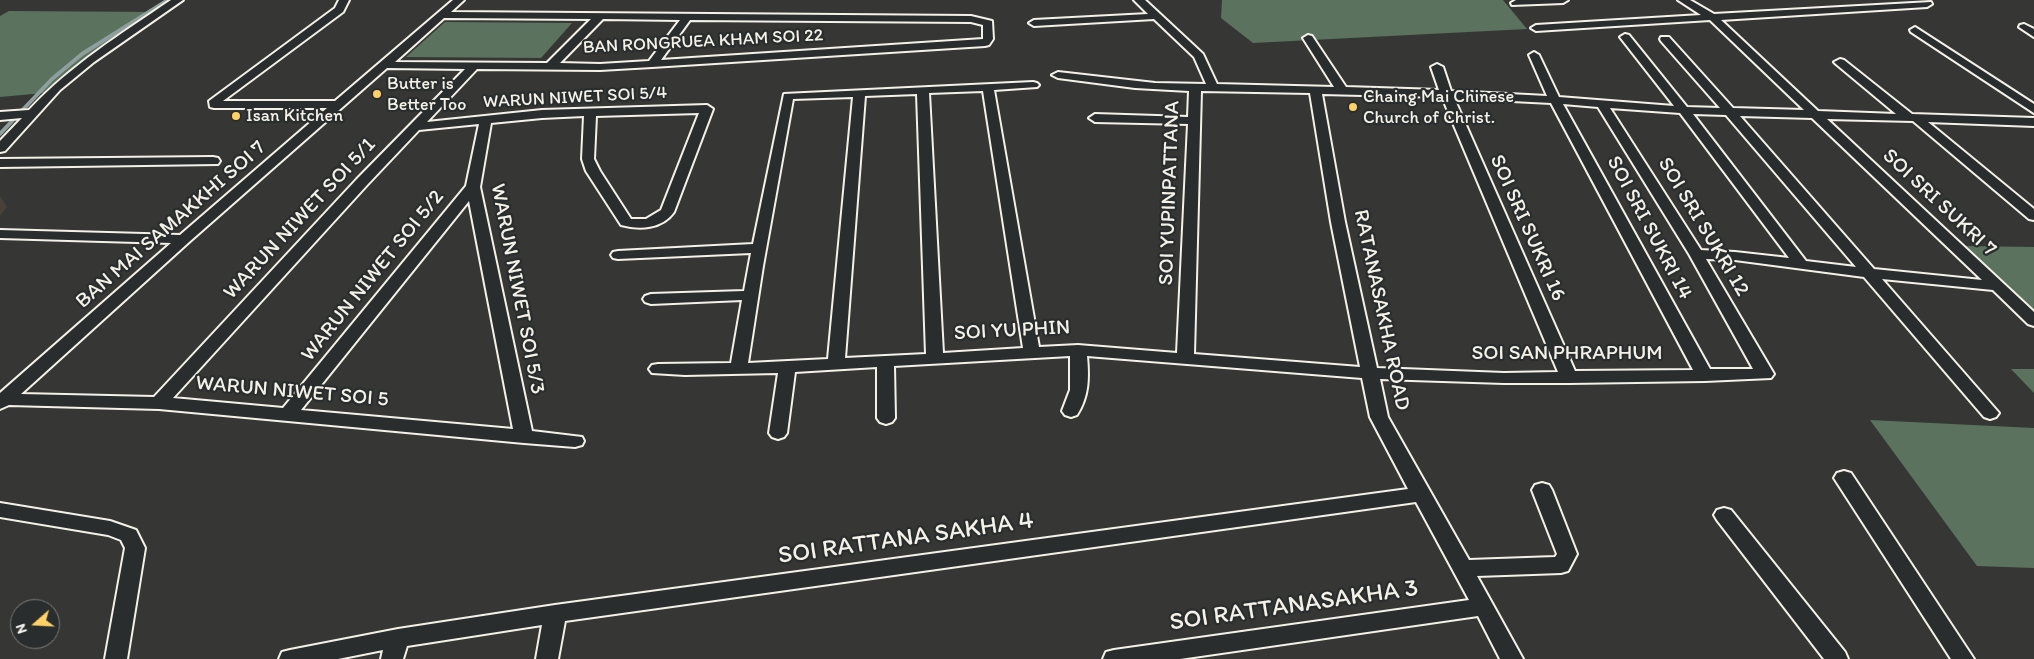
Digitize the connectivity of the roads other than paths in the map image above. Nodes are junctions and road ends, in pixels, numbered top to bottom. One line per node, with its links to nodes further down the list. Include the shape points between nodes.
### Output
1 (178, 0): 47 (street, via 90,60)
2 (344, 0): 42 (street, via 339,10 214,104)
3 (459, 0): 9 (street, BAN MAI SAMAKKHI SOI 7)
4 (1139, 0): 11 (street)
5 (1563, 0): 7 (street)
6 (1683, 0): 13 (street, SOI SRI SUKRI 7)
7 (1516, 2)
8 (1928, 4): 13 (street)
9 (442, 15): 10 (street); 26 (street, BAN MAI SAMAKKHI SOI 7)
10 (600, 16): 12 (street); 28 (street)
11 (1158, 16): 15 (street); 33 (street, via 1199,56)
12 (687, 17): 14 (street); 25 (street)
13 (1713, 18): 17 (street); 48 (street, SOI SRI SUKRI 7)
14 (971, 19): 25 (street, BAN RONGRUEA KHAM SOI 22, via 988,23 988,41)
15 (1034, 24)
16 (2034, 26): 19 (street, via 2024,28)
17 (1536, 28)
18 (1915, 30): 44 (street)
19 (2034, 34)
20 (1308, 38): 37 (street)
21 (1625, 38): 43 (street)
22 (1666, 39): 46 (street)
23 (1534, 55): 40 (street, SOI SRI SUKRI 14)
24 (1840, 62): 51 (street)
25 (652, 64): 28 (street, BAN RONGRUEA KHAM SOI 22)
26 (385, 65): 27 (street, BAN RONGRUEA KHAM SOI 22); 42 (street, BAN MAI SAMAKKHI SOI 7)
27 (474, 66): 28 (street, BAN RONGRUEA KHAM SOI 22); 55 (street, WARUN NIWET SOI 5/1)
28 (550, 67)
29 (1438, 67): 39 (street, SOI SRI SUKRI 16)
30 (1058, 75): 34 (street, via 1105,82)
31 (1033, 85): 32 (street)
32 (988, 87): 35 (street); 73 (street)
33 (1213, 87): 34 (street, SOI YUPINPATTANA); 36 (street, SOI YUPINPATTANA)
34 (1195, 88): 53 (street, SOI YUPINPATTANA)
35 (923, 90): 38 (street); 74 (street)
36 (1315, 90): 37 (street, SOI YUPINPATTANA); 81 (street, RATANASAKHA ROAD)
37 (1342, 91): 39 (street, SOI YUPINPATTANA)
38 (860, 93): 63 (street, via 788,96); 77 (street)
39 (1446, 94): 40 (street, SOI YUPINPATTANA); 84 (street, SOI SRI SUKRI 16)
40 (1556, 100): 41 (street, SOI YUPINPATTANA); 83 (street, SOI SRI SUKRI 14)
41 (1602, 104): 43 (street, SOI YUPINPATTANA); 64 (street, SOI SRI SUKRI 12)
42 (338, 105): 62 (street, BAN MAI SAMAKKHI SOI 7)
43 (1684, 110): 46 (street, SOI YUPINPATTANA); 66 (street)
44 (2034, 110)
45 (590, 112): 45 (street, WARUN NIWET SOI 5/4, via 588,159 593,171 626,222 637,224 658,220 667,212 707,109); 52 (street, WARUN NIWET SOI 5/4)
46 (1732, 112): 48 (street, SOI YUPINPATTANA); 67 (street)
47 (30, 113): 49 (street); 56 (street)
48 (1816, 115): 51 (street, SOI YUPINPATTANA); 68 (street, SOI SRI SUKRI 7)
49 (0, 116)
50 (1095, 118): 53 (street)
51 (1913, 118): 54 (street, SOI YUPINPATTANA); 60 (street)
52 (486, 119): 55 (street, WARUN NIWET SOI 5/4); 59 (street, WARUN NIWET SOI 5/3)
53 (1194, 121): 75 (street, SOI YUPINPATTANA)
54 (2034, 122)
55 (416, 127): 86 (street, WARUN NIWET SOI 5/1, via 284,265)
56 (0, 148)
57 (213, 161): 58 (street)
58 (0, 163)
59 (473, 187): 89 (street, WARUN NIWET SOI 5/2); 92 (street, WARUN NIWET SOI 5/3)
60 (2034, 216)
61 (0, 234): 62 (street)
62 (184, 239): 85 (street, BAN MAI SAMAKKHI SOI 7)
63 (760, 248): 65 (street); 69 (street)
64 (1696, 254): 66 (street); 82 (street, SOI SRI SUKRI 12)
65 (618, 255)
66 (1800, 263): 67 (street)
67 (1868, 273): 68 (street); 88 (street)
68 (1996, 286): 71 (street, SOI SRI SUKRI 7)
69 (749, 295): 70 (street); 80 (street)
70 (651, 299)
71 (2034, 321)
72 (1078, 350): 73 (street, SOI YU PHIN); 75 (street, SOI YU PHIN); 87 (street, via 1079,387)
73 (1032, 352): 74 (street, SOI YU PHIN)
74 (935, 358): 76 (street, SOI YU PHIN)
75 (1185, 359): 81 (street, SOI YU PHIN)
76 (885, 361): 77 (street, SOI YU PHIN); 90 (street)
77 (836, 364): 78 (street, SOI YU PHIN)
78 (787, 367): 80 (street, SOI YU PHIN); 91 (street)
79 (658, 369): 80 (street, SOI YU PHIN)
80 (739, 369)
81 (1369, 373): 84 (street, SOI SAN PHRAPHUM); 96 (street, RATANASAKHA ROAD, via 1379,417)
82 (1765, 374): 83 (street, SOI SAN PHRAPHUM)
83 (1705, 376): 84 (street, SOI SAN PHRAPHUM)
84 (1569, 378)
85 (1, 401): 86 (street, WARUN NIWET SOI 5)
86 (159, 403): 89 (street, WARUN NIWET SOI 5)
87 (1071, 411)
88 (1990, 413)
89 (288, 414): 92 (street, WARUN NIWET SOI 5)
90 (886, 418)
91 (778, 434)
92 (524, 437): 93 (street, WARUN NIWET SOI 5)
93 (575, 441)
94 (1844, 478): 110 (street)
95 (1542, 490): 99 (street, via 1567,554 1561,565)
96 (1421, 494): 99 (street, RATANASAKHA ROAD); 101 (street, SOI RATTANA SAKHA 4)
97 (0, 510): 103 (street, via 110,528 129,535 135,548)
98 (1724, 515): 109 (street)
99 (1462, 568): 100 (street, RATANASAKHA ROAD)
100 (1482, 607): 107 (street, SOI RATTANASAKHA 3); 108 (street, RATANASAKHA ROAD)
101 (555, 614): 102 (street, SOI RATTANA SAKHA 4); 106 (street)
102 (398, 638): 104 (street, SOI RATTANA SAKHA 4); 105 (street)
103 (116, 659)
104 (290, 659)
105 (392, 659)
106 (547, 659)
107 (1114, 659)
108 (1512, 659)
109 (1836, 659)
110 (1963, 659)

